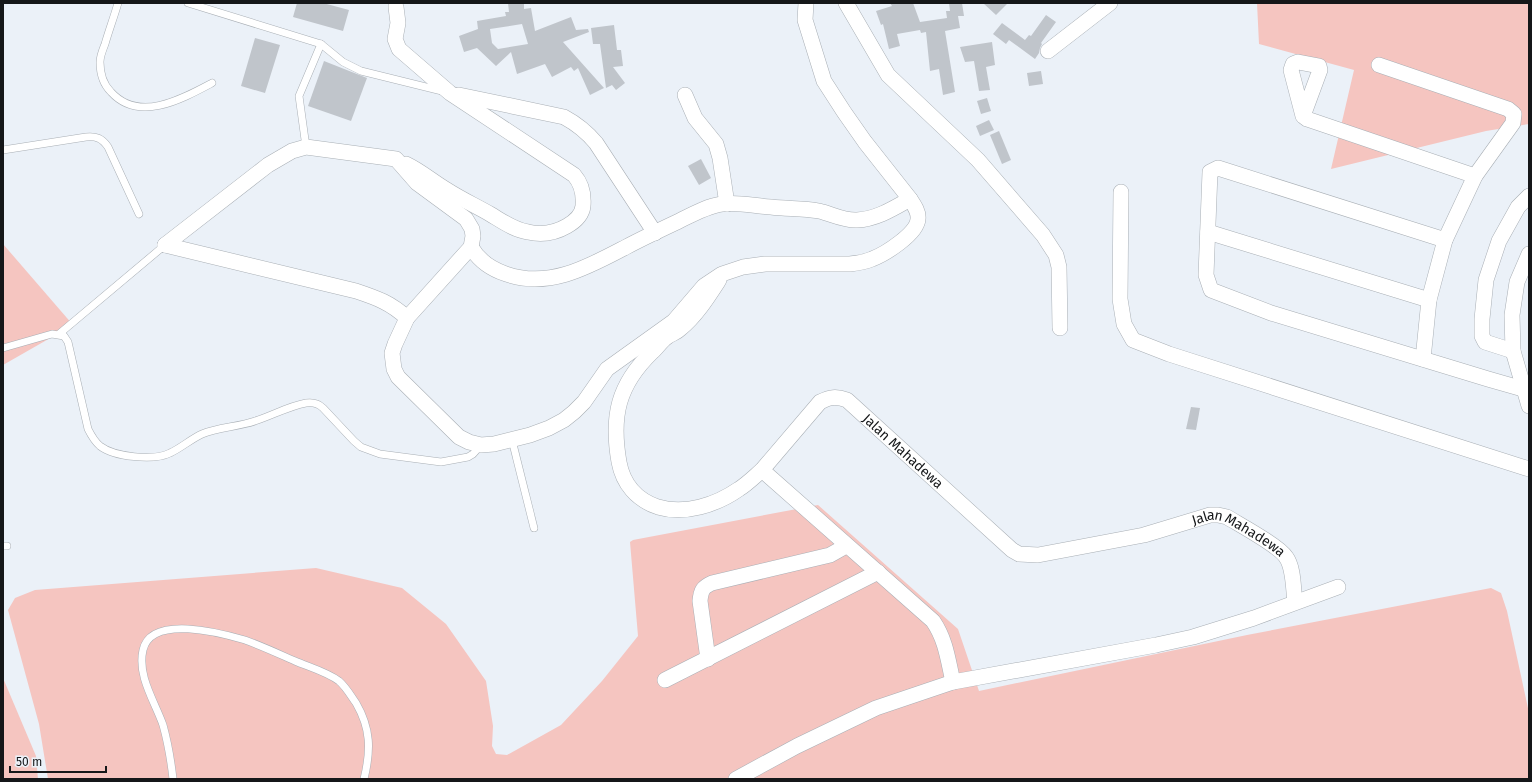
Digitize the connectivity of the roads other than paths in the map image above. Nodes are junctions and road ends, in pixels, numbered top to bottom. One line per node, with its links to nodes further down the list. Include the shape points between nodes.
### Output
1 (118, 3): 10 (lane, via 100,60 101,74 106,87 116,98 132,106 146,108 168,104)
2 (188, 3): 7 (lane)
3 (806, 3): 20 (street, via 805,20 824,81 865,142)
4 (846, 3): 32 (street, via 888,76 978,160 1043,235 1056,255 1060,267)
5 (1110, 3): 8 (street)
6 (396, 5): 11 (street, via 398,23 395,39 399,49)
7 (321, 44): 11 (lane, via 343,62 361,71); 14 (lane, via 299,96)
8 (1048, 51)
9 (1379, 65): 17 (street, via 1512,111 1514,124)
10 (212, 83)
11 (450, 94): 16 (street, via 574,175 582,189 583,208 579,216 568,226 552,232 542,234 523,231 506,224); 23 (street, via 564,117 576,124 596,143)
12 (685, 95): 21 (street, via 695,118 716,144)
13 (1303, 116): 17 (street)
14 (306, 147): 16 (street); 26 (street, via 292,151 268,165)
15 (3, 150): 22 (lane, via 94,136 100,138 108,147)
16 (396, 160): 27 (street, via 417,183 466,219 472,229)
17 (1475, 176): 25 (street)
18 (1121, 192): 41 (street, via 1120,299 1124,324 1133,340)
19 (1529, 196): 35 (street, via 1518,207 1499,241 1486,280 1482,311 1482,336 1485,342)
20 (910, 199): 21 (street, via 880,215 858,220 805,209); 29 (street, via 918,214 917,224 908,237 874,259 850,264 764,264)
21 (727, 204): 23 (street, via 707,208)
22 (139, 214)
23 (656, 232): 27 (street, via 582,270 551,278 516,277 500,272 480,260)
24 (1208, 232): 25 (street, via 1210,172 1218,168); 30 (street); 36 (street, via 1206,275 1211,290 1271,313)
25 (1445, 240): 30 (street)
26 (165, 245): 31 (street, via 356,291 390,304); 33 (lane)
27 (471, 247): 31 (street)
28 (1529, 254): 35 (street, via 1517,282 1512,315)
29 (722, 274): 39 (street, via 704,286 674,320 607,369 574,412 549,428); 42 (street, Jalan Mahadewa, via 680,330 666,338 641,363 626,384 616,411 620,468 630,489 639,498 660,508 676,510 699,507 721,499 738,490)
30 (1429, 300): 36 (street)
31 (407, 318): 40 (street, via 392,353 398,377 459,437)
32 (1060, 328)
33 (60, 334): 34 (lane); 40 (lane, via 68,342 88,429 100,445 120,454 161,456 202,434 254,422 311,402 319,404 354,441 375,452 441,462 468,457)
34 (3, 348)
35 (1513, 351): 37 (street)
36 (1423, 359): 37 (street)
37 (1526, 388): 38 (street)
38 (1529, 406)
39 (512, 440): 40 (street); 43 (lane)
40 (481, 444)
41 (1529, 469)
42 (762, 470): 44 (street); 47 (street, Jalan Mahadewa, via 820,402 838,397 847,400 1019,554 1038,555 1144,535 1202,517 1218,515 1227,517 1286,556 1292,576)
43 (534, 528)
44 (846, 546): 45 (street); 48 (street, via 830,555 705,586 700,601)
45 (878, 572): 48 (street); 50 (street, via 933,621 940,631)
46 (1338, 587): 47 (street)
47 (1295, 602): 50 (street, via 1193,637)
48 (708, 659): 49 (street)
49 (665, 680)
50 (952, 682): 53 (street, via 876,708)
51 (173, 779): 52 (lane, via 163,726 144,678 141,663 143,649 149,639 159,632 173,629 217,633 245,641 339,681 364,717 369,746 368,766)
52 (364, 779)
53 (736, 779)

